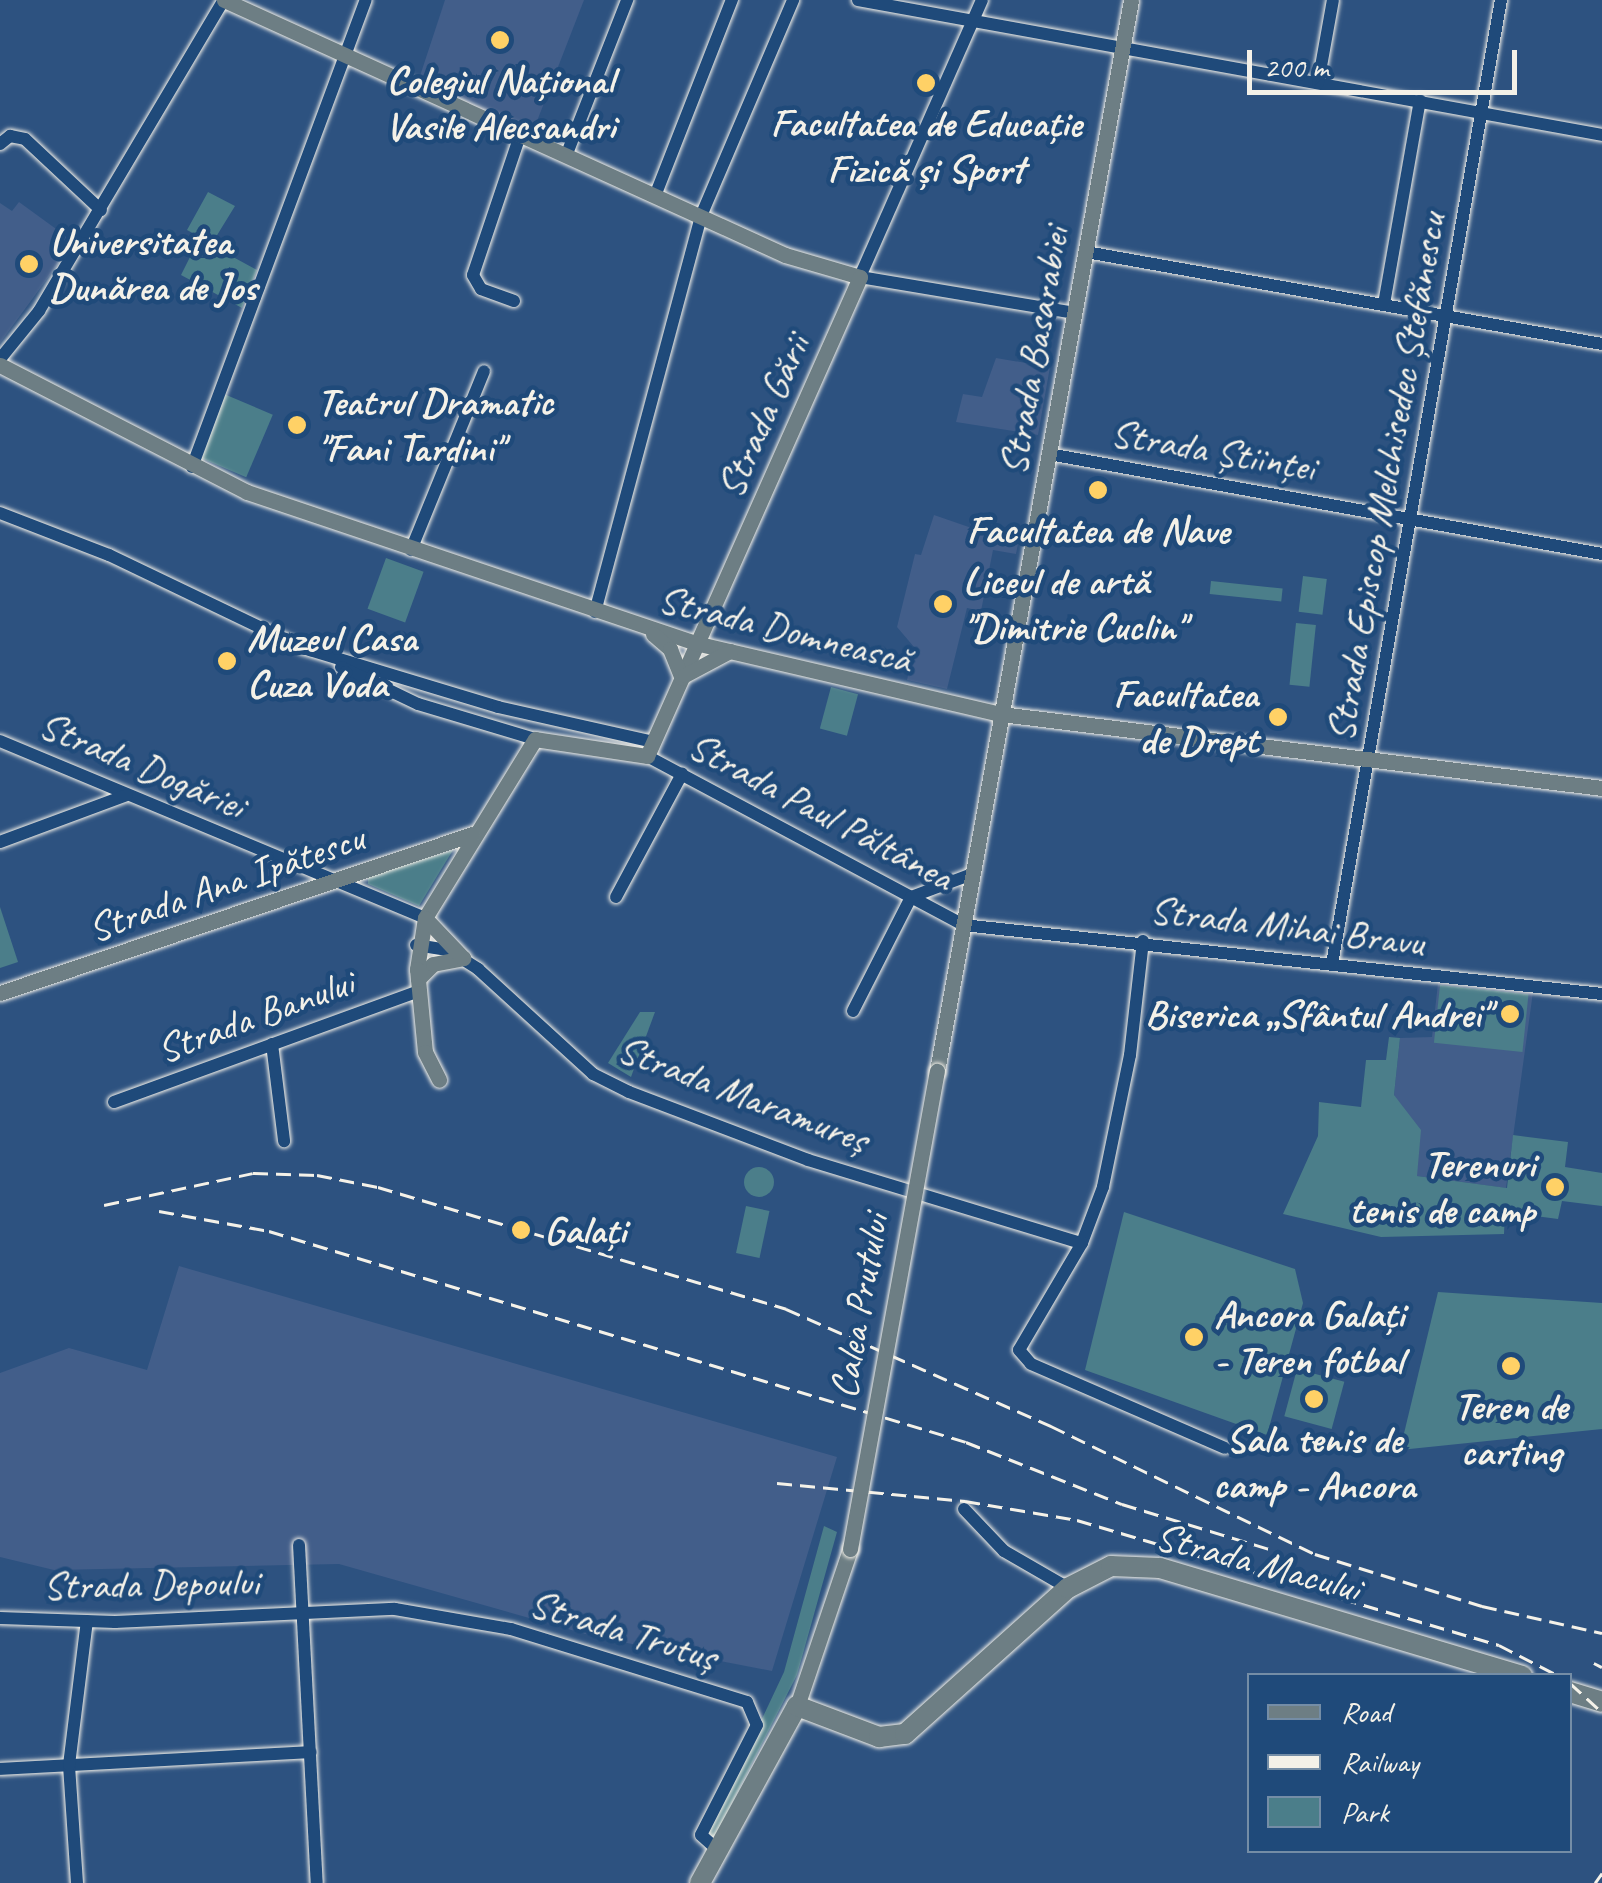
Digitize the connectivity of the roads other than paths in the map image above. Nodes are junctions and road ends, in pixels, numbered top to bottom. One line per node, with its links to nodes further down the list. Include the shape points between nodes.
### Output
1 (224, 0): 13 (main road); 22 (street)
2 (366, 0): 13 (street)
3 (626, 0): 20 (street)
4 (732, 0): 21 (street)
5 (793, 0): 23 (street)
6 (858, 0): 11 (street)
7 (982, 0): 11 (street, Strada Gării)
8 (1131, 0): 12 (main road, Strada Basarabiei)
9 (1333, 0): 14 (street)
10 (1501, 0): 16 (street, Strada Episcop Melchisedec Ștefănescu)
11 (977, 23): 12 (street); 25 (street, Strada Gării)
12 (1122, 46): 14 (street); 24 (main road, Strada Basarabiei)
13 (345, 54): 17 (main road); 34 (street)
14 (1318, 83): 15 (street)
15 (1420, 100): 16 (street); 27 (street)
16 (1482, 112): 18 (street); 29 (street, Strada Episcop Melchisedec Ștefănescu)
17 (520, 135): 20 (main road); 26 (street, via 472,275 482,289)
18 (1602, 135)
19 (0, 144): 22 (street, via 10,136 25,140)
20 (566, 156): 21 (main road)
21 (655, 196): 23 (main road)
22 (101, 210): 31 (street, via 40,311)
23 (700, 216): 25 (main road, via 799,261); 39 (street)
24 (1086, 252): 27 (street); 28 (main road, Strada Basarabiei)
25 (860, 277): 28 (street); 41 (main road, Strada Gării)
26 (514, 301)
27 (1384, 304): 29 (street)
28 (1075, 313): 33 (main road, Strada Basarabiei)
29 (1446, 316): 30 (street); 36 (street, Strada Episcop Melchisedec Ștefănescu)
30 (1602, 344)
31 (0, 362): 34 (main road, Strada Domnească)
32 (484, 372): 37 (street)
33 (1048, 454): 36 (street, Strada Științei); 45 (main road, Strada Basarabiei)
34 (192, 467): 37 (main road, Strada Domnească)
35 (0, 513): 42 (street, via 109,555)
36 (1412, 520): 38 (street, Strada Științei); 49 (street, Strada Episcop Melchisedec Ștefănescu)
37 (411, 550): 39 (main road, Strada Domnească)
38 (1602, 554)
39 (596, 612): 40 (main road, Strada Domnească)
40 (641, 627): 41 (main road, Strada Domnească); 44 (main road, via 670,650)
41 (695, 643): 43 (main road, Strada Domnească); 44 (main road, Strada Gării)
42 (303, 648): 46 (street, via 418,704); 48 (street, Strada Paul Păltânea)
43 (730, 651): 44 (main road); 45 (main road, Strada Domnească)
44 (682, 678): 48 (main road, Strada Gării)
45 (1001, 714): 49 (main road, Strada Domnească); 55 (main road, Calea Prutului)
46 (535, 740): 48 (main road); 53 (main road)
47 (0, 742): 52 (street, Strada Dogăriei)
48 (650, 749): 50 (street, Strada Paul Păltânea)
49 (1370, 759): 51 (main road, Strada Domnească); 64 (street, Strada Episcop Melchisedec Ștefănescu)
50 (682, 774): 57 (street); 58 (street, Strada Paul Păltânea)
51 (1602, 788)
52 (126, 795): 54 (street); 56 (street, Strada Dogăriei)
53 (473, 834): 56 (main road, Strada Ana Ipătescu); 59 (main road)
54 (0, 842)
55 (972, 874): 58 (street); 60 (main road, Calea Prutului)
56 (333, 880): 59 (street, Strada Dogăriei); 66 (main road, Strada Ana Ipătescu)
57 (616, 897)
58 (911, 897): 60 (street, Strada Paul Păltânea); 68 (street)
59 (425, 918): 62 (main road); 63 (main road)
60 (963, 925): 61 (street, Strada Mihai Bravu); 84 (main road, Calea Prutului, bridge, via 850,1549)
61 (1143, 940): 64 (street, Strada Mihai Bravu); 73 (street, via 1119,1122)
62 (416, 945): 63 (street, Strada Maramureș); 65 (main road)
63 (463, 958): 65 (main road, via 432,964); 73 (street, Strada Maramureș, via 606,1082 808,1160)
64 (1332, 964): 67 (street, Strada Mihai Bravu)
65 (418, 985): 69 (street, Strada Banului); 70 (main road, via 425,1052)
66 (0, 993)
67 (1602, 994)
68 (854, 1010)
69 (272, 1044): 71 (street, Strada Banului); 72 (street)
70 (439, 1080)
71 (114, 1102)
72 (284, 1141)
73 (1082, 1242): 74 (street, via 1020,1344 1021,1356)
74 (1225, 1448)
75 (964, 1510): 77 (street, via 1004,1551)
76 (300, 1545): 78 (street, Strada Depoului)
77 (1068, 1588): 81 (highway, Strada Macului, via 1110,1566 1144,1565); 84 (highway, Strada Macului, via 905,1734 880,1737)
78 (303, 1612): 80 (street, Strada Depoului); 85 (street, Strada Depoului); 88 (street, Strada Trutuș, via 371,1607 464,1618 746,1702 757,1725 701,1835)
79 (0, 1618): 80 (street, Strada Depoului)
80 (86, 1621): 86 (street)
81 (1512, 1673)
82 (1572, 1693): 83 (highway)
83 (1602, 1702)
84 (797, 1706): 88 (highway, Calea Prutului)
85 (311, 1752): 86 (street); 90 (street, Strada Depoului)
86 (70, 1765): 87 (street); 89 (street)
87 (0, 1768)
88 (719, 1851): 91 (highway, Calea Prutului)
89 (78, 1883)
90 (317, 1883)
91 (700, 1883)

